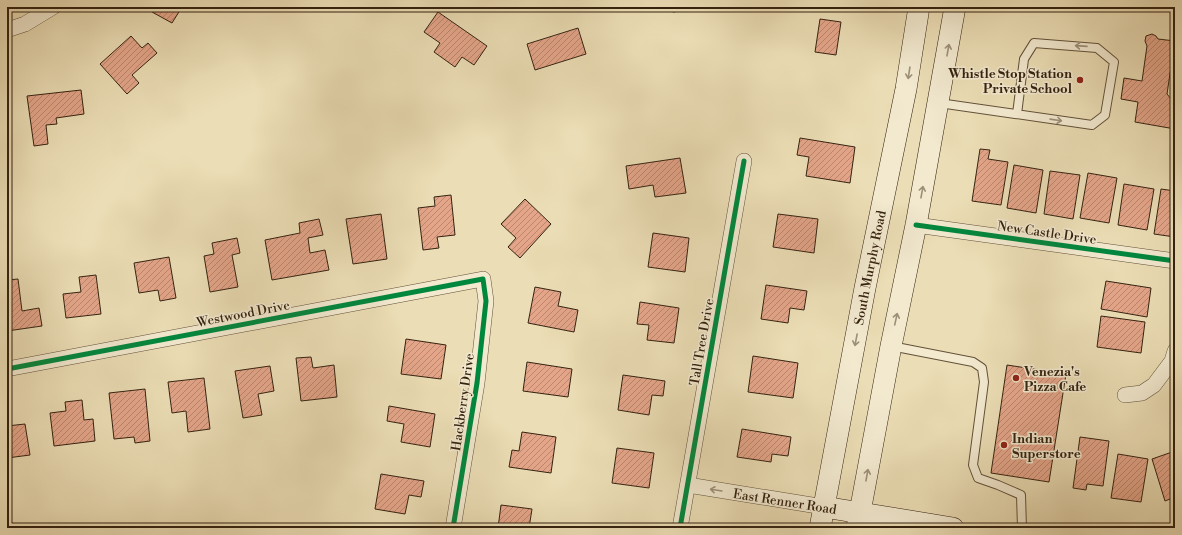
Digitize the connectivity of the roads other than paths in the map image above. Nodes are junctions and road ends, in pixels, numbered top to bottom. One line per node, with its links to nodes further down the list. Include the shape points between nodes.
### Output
1 (53, 7): 4 (street, via 25,24)
2 (919, 7): 16 (main road, South Murphy Road, one-way to 16, via 906,90)
3 (955, 7): 5 (main road, one-way to 3)
4 (7, 30)
5 (938, 103): 6 (lane); 8 (main road, one-way to 5)
6 (1017, 114): 6 (lane, one-way to 6, via 1092,125 1105,115 1114,62 1097,48 1034,43 1024,59)
7 (744, 160): 15 (street, Tall Tree Drive)
8 (916, 225): 9 (street, New Castle Drive); 11 (main road, one-way to 8)
9 (1175, 261)
10 (483, 279): 13 (street, Westwood Drive); 19 (street, Hackberry Drive, via 486,301 477,383)
11 (890, 346): 17 (main road, one-way to 11); 22 (lane, via 973,362 982,368 984,382 973,465 978,478 1021,495)
12 (1175, 351): 14 (street, via 1172,361 1154,385 1142,393)
13 (7, 369)
14 (1125, 395)
15 (688, 485): 16 (street, East Renner Road, one-way to 15); 18 (street, Tall Tree Drive)
16 (824, 507): 17 (main road, East Renner Road); 20 (main road, South Murphy Road)
17 (858, 520): 21 (main road, East Renner Road)
18 (684, 527)
19 (453, 528)
20 (820, 528)
21 (953, 528)
22 (1022, 528)

